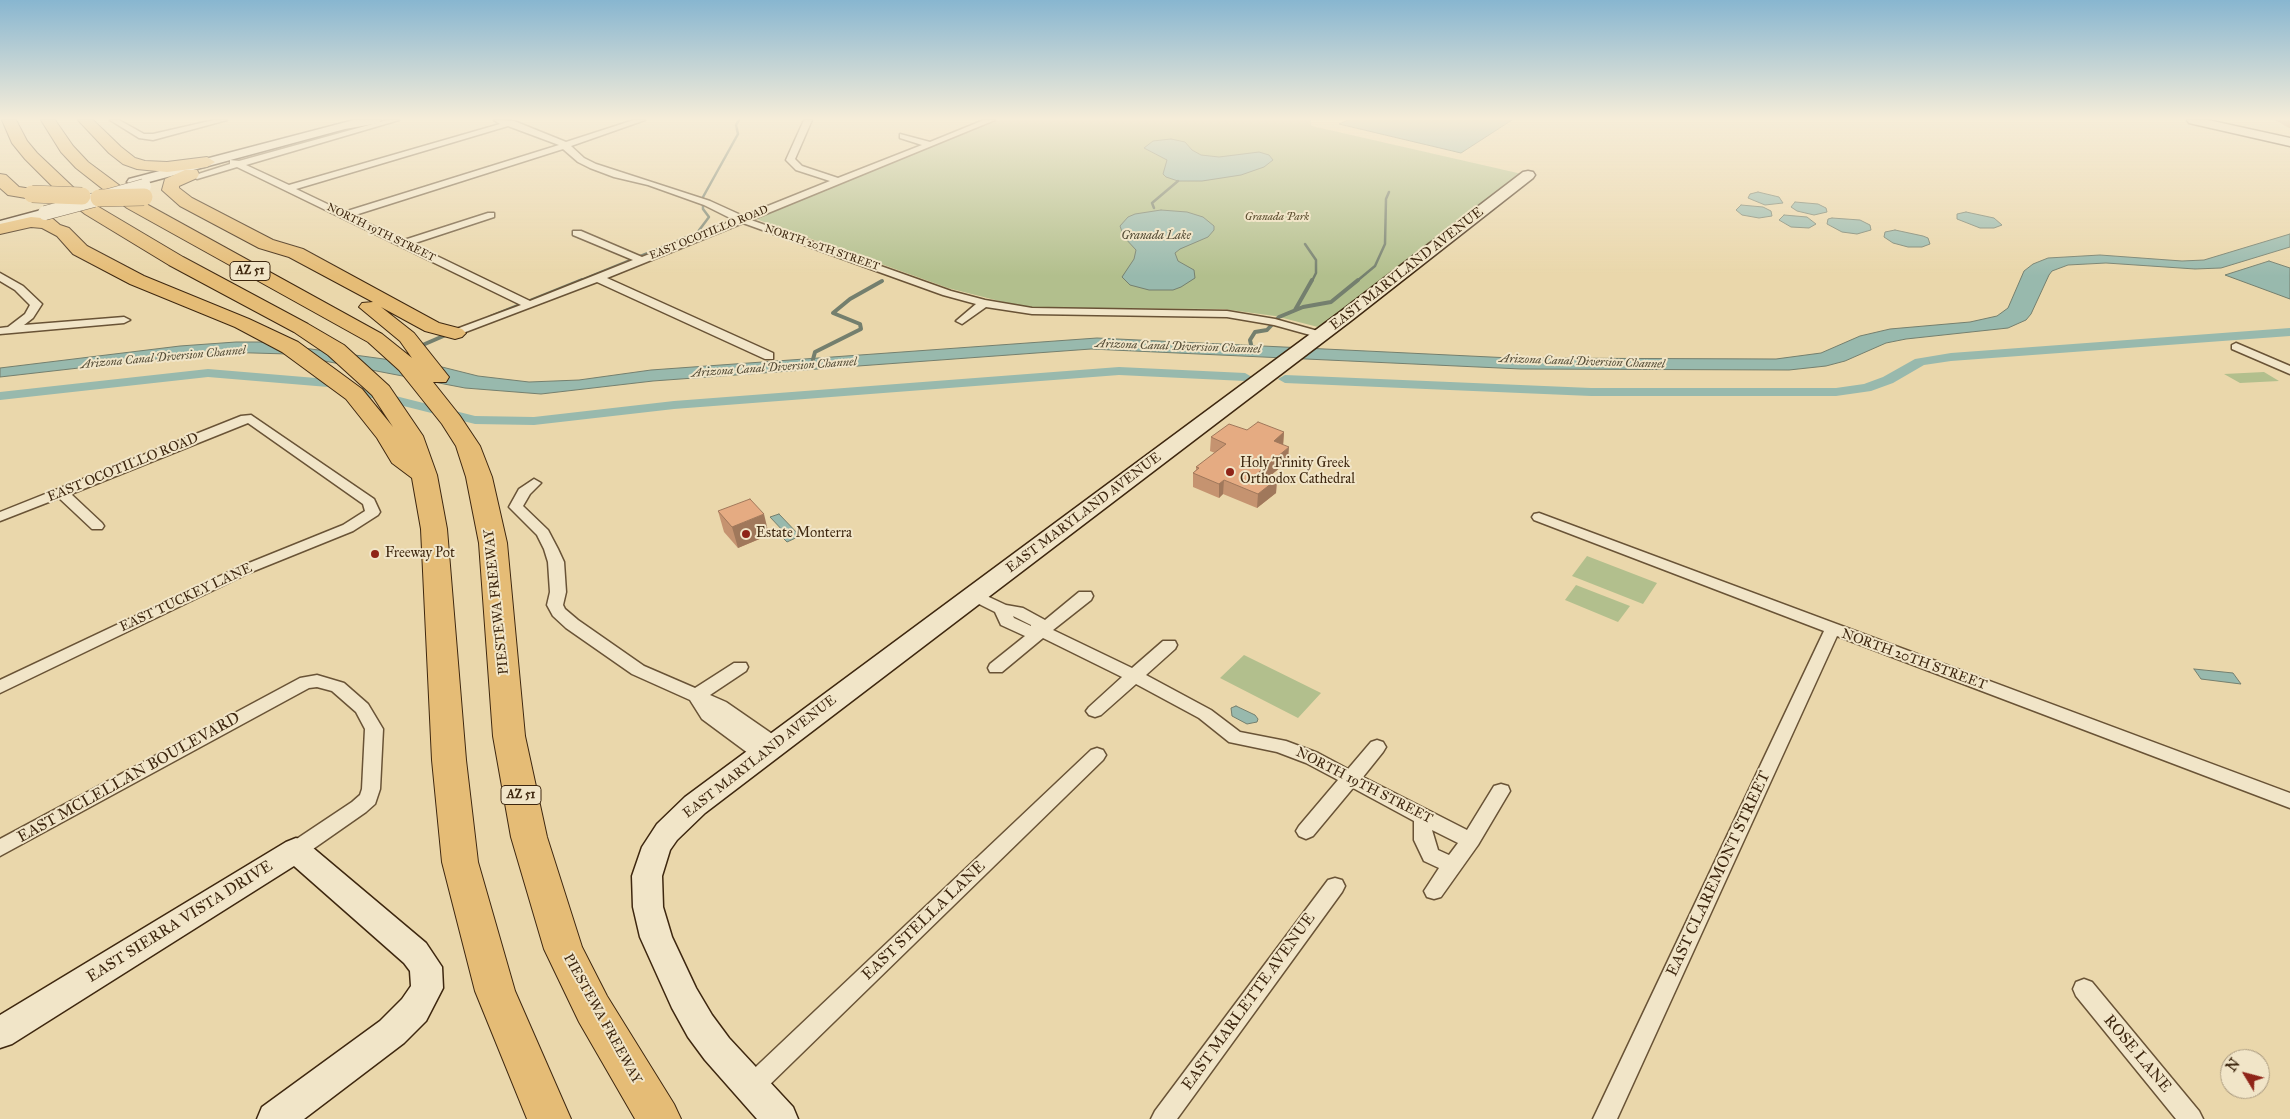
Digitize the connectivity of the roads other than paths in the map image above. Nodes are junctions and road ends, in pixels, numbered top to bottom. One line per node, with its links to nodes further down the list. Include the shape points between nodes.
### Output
1 (48, 172): 46 (highway, AZ 51, via 91,210 176,261 320,339 364,374 392,405 411,436)
2 (91, 172): 45 (highway, PIESTEWA FREEWAY / AZ 51, via 133,204 375,338 406,365)
3 (132, 172): 16 (highway)
4 (189, 172): 16 (street)
5 (189, 172): 16 (street)
6 (193, 172): 20 (highway, via 174,181 168,188)
7 (255, 172): 17 (street, NORTH 19TH STREET)
8 (343, 172): 17 (street)
9 (479, 172): 24 (street)
10 (610, 172): 26 (street, NORTH 20TH STREET, via 707,203)
11 (812, 172): 15 (street)
12 (860, 172): 15 (street, EAST OCOTILLO ROAD)
13 (1528, 175): 41 (street, EAST MARYLAND AVENUE)
14 (0, 179): 18 (highway)
15 (838, 181): 26 (street, EAST OCOTILLO ROAD)
16 (135, 186): 19 (highway, bridge); 19 (highway); 20 (highway)
17 (289, 188): 24 (street, NORTH 19TH STREET)
18 (14, 191): 21 (highway); 22 (highway, via 12,201)
19 (94, 196): 21 (highway, bridge); 27 (highway)
20 (186, 202): 30 (highway)
21 (38, 205): 25 (street); 28 (street)
22 (0, 212)
23 (492, 214): 31 (street)
24 (344, 215): 31 (street, NORTH 19TH STREET)
25 (0, 218)
26 (743, 220): 32 (street, EAST OCOTILLO ROAD); 35 (street, NORTH 20TH STREET, via 947,293)
27 (66, 224): 28 (highway, via 54,229 47,223 37,222); 46 (highway, via 80,250 136,280 275,339 307,357 354,394 401,458)
28 (0, 227)
29 (578, 233): 32 (street)
30 (266, 244): 40 (highway, via 296,253 432,327); 45 (highway, via 280,258 368,306 407,337 445,388)
31 (403, 244): 36 (street, NORTH 19TH STREET)
32 (641, 260): 34 (street, EAST OCOTILLO ROAD)
33 (0, 276): 39 (street, via 36,304 29,316)
34 (598, 278): 36 (street, EAST OCOTILLO ROAD); 43 (street)
35 (984, 303): 38 (street); 41 (street, NORTH 20TH STREET, via 1032,311 1227,314 1286,324)
36 (530, 305): 40 (street, EAST OCOTILLO ROAD)
37 (124, 320): 39 (street)
38 (962, 321)
39 (6, 330)
40 (455, 333)
41 (1321, 335): 53 (street, EAST MARYLAND AVENUE)
42 (2236, 347): 44 (street)
43 (769, 356)
44 (2290, 370)
45 (460, 433): 84 (highway, PIESTEWA FREEWAY / AZ 51, via 479,477 493,543 509,736 529,837 563,949 593,1009)
46 (424, 475): 83 (highway, AZ 51, via 437,558 448,760 460,862 495,991)
47 (534, 482): 62 (street, via 516,507 543,534 551,549 556,562 556,605 559,612 638,670)
48 (62, 492): 49 (street, EAST OCOTILLO ROAD, via 251,419 369,502); 50 (street, EAST OCOTILLO ROAD); 52 (street)
49 (374, 512): 61 (street, EAST TUCKEY LANE, via 348,528 244,570)
50 (0, 517)
51 (1539, 518): 55 (street, NORTH 20TH STREET)
52 (97, 526)
53 (974, 595): 56 (street, NORTH 19TH STREET, via 1002,609 1007,621 1027,631); 65 (street, EAST MARYLAND AVENUE)
54 (1085, 596): 56 (street)
55 (1832, 630): 69 (street, NORTH 20TH STREET); 87 (street, EAST CLAREMONT STREET)
56 (1041, 631): 59 (street); 60 (street, NORTH 19TH STREET)
57 (1169, 645): 60 (street)
58 (740, 667): 62 (street)
59 (996, 668)
60 (1134, 675): 63 (street); 67 (street, NORTH 19TH STREET, via 1205,714 1235,737 1280,746)
61 (0, 687)
62 (696, 696): 65 (street)
63 (1095, 712)
64 (1377, 747): 67 (street)
65 (769, 749): 81 (street, EAST MARYLAND AVENUE, via 680,818 667,832 652,862 646,891 656,937 700,1026)
66 (1097, 755): 81 (street, EAST STELLA LANE)
67 (1350, 778): 71 (street, NORTH 19TH STREET); 72 (street)
68 (1501, 791): 73 (street)
69 (2290, 801)
70 (359, 808): 74 (street, EAST MCLELLAN BOULEVARD, via 368,799 371,789 374,729 362,708 338,687 317,681 306,682); 75 (street, EAST SIERRA VISTA DRIVE)
71 (1424, 817): 73 (street, NORTH 19TH STREET); 76 (street, via 1424,840 1431,855)
72 (1306, 831)
73 (1471, 840): 76 (street)
74 (0, 848)
75 (296, 850): 80 (street, EAST SIERRA VISTA DRIVE); 82 (street, via 415,953 426,967 427,988 414,1010 392,1032)
76 (1453, 866): 78 (street)
77 (1335, 886): 86 (street, EAST MARLETTE AVENUE)
78 (1434, 891)
79 (2084, 989): 88 (street, ROSE LANE)
80 (0, 1033)
81 (751, 1087): 85 (street, EAST MARYLAND AVENUE)
82 (276, 1119)
83 (549, 1119)
84 (659, 1119)
85 (780, 1119)
86 (1163, 1119)
87 (1606, 1119)
88 (2191, 1119)

